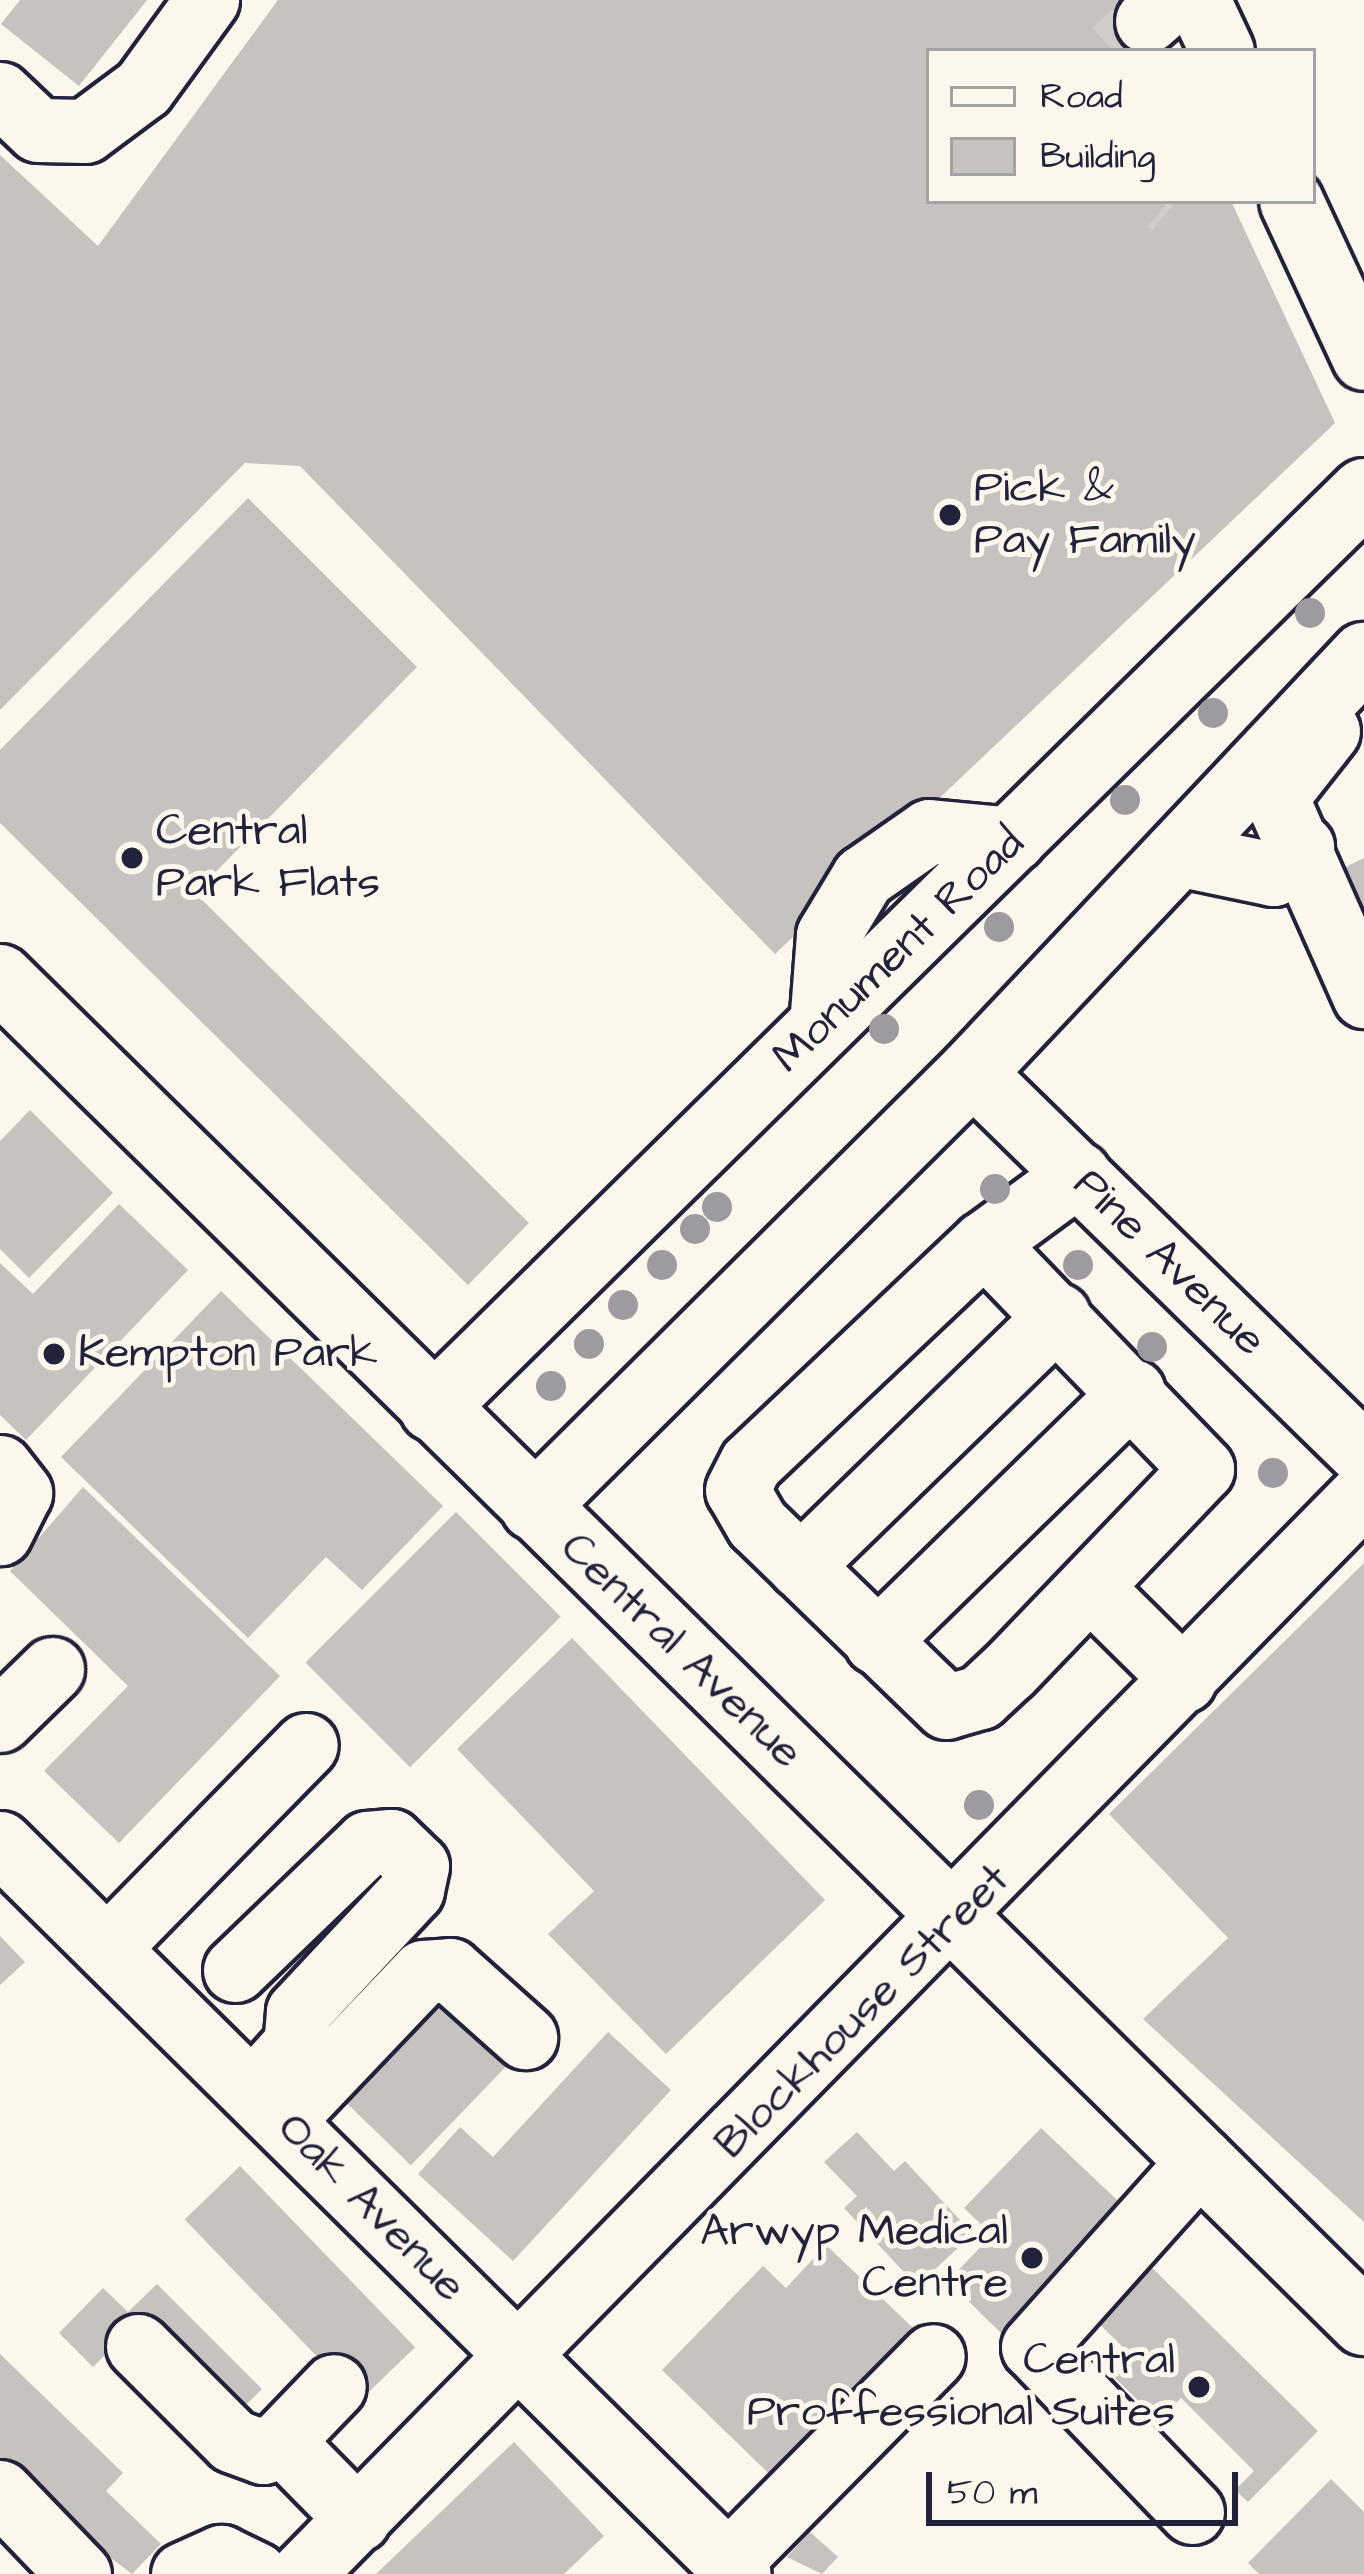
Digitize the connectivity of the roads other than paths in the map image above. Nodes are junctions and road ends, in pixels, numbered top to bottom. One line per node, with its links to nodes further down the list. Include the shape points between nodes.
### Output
1 (207, 0): 4 (street, via 114,114 70,136)
2 (1172, 7): 3 (street)
3 (1219, 48)
4 (12, 110)
5 (1293, 204): 6 (street)
6 (1364, 358)
7 (1364, 492): 18 (main road, Monument Road)
8 (1359, 662): 9 (street, via 1351,706 1276,797); 10 (main road)
9 (1302, 847): 10 (street, via 1273,874); 12 (street)
10 (1177, 854): 13 (main road)
11 (0, 978): 18 (main road, Central Avenue)
12 (1364, 997)
13 (972, 1072): 14 (street, Pine Avenue); 22 (main road)
14 (1078, 1174): 15 (street); 19 (street, Pine Avenue)
15 (984, 1243): 16 (street); 24 (street, via 741,1475 740,1503)
16 (1058, 1316): 17 (street); 24 (street)
17 (1133, 1390): 25 (street, via 1196,1456 1200,1477); 26 (street)
18 (433, 1408): 22 (main road, Central Avenue)
19 (1364, 1455)
20 (0, 1467): 23 (street, via 20,1492)
21 (1364, 1493): 28 (street, Blockhouse Street)
22 (534, 1507): 32 (main road, Central Avenue)
23 (0, 1533)
24 (800, 1566): 26 (street)
25 (1091, 1588): 26 (street, via 963,1706 931,1697); 28 (street)
26 (876, 1642)
27 (52, 1669): 29 (street)
28 (1184, 1681): 32 (street, Blockhouse Street)
29 (0, 1720)
30 (306, 1744): 33 (street)
31 (0, 1843): 33 (street, Oak Avenue)
32 (954, 1921): 37 (main road, Central Avenue); 41 (street, Blockhouse Street)
33 (106, 1948): 36 (street, Oak Avenue)
34 (235, 1970): 36 (street, via 368,1843 391,1841 417,1866 412,1889 298,2012 295,2044)
35 (525, 2037): 36 (street, via 450,1970 423,1972)
36 (267, 2106): 41 (street, Oak Avenue)
37 (1202, 2159): 38 (main road, Central Avenue); 45 (street, via 1033,2347)
38 (1364, 2322)
39 (138, 2346): 43 (street, via 246,2451)
40 (933, 2356): 47 (street)
41 (522, 2357): 46 (street, Blockhouse Street); 47 (street, Oak Avenue)
42 (334, 2386): 43 (street)
43 (281, 2441): 46 (street)
44 (0, 2492): 48 (street)
45 (1192, 2512)
46 (358, 2519): 51 (street, Blockhouse Street)
47 (734, 2568)
48 (79, 2574)
49 (183, 2574): 50 (street, via 221,2558)
50 (256, 2574)
51 (302, 2574)

